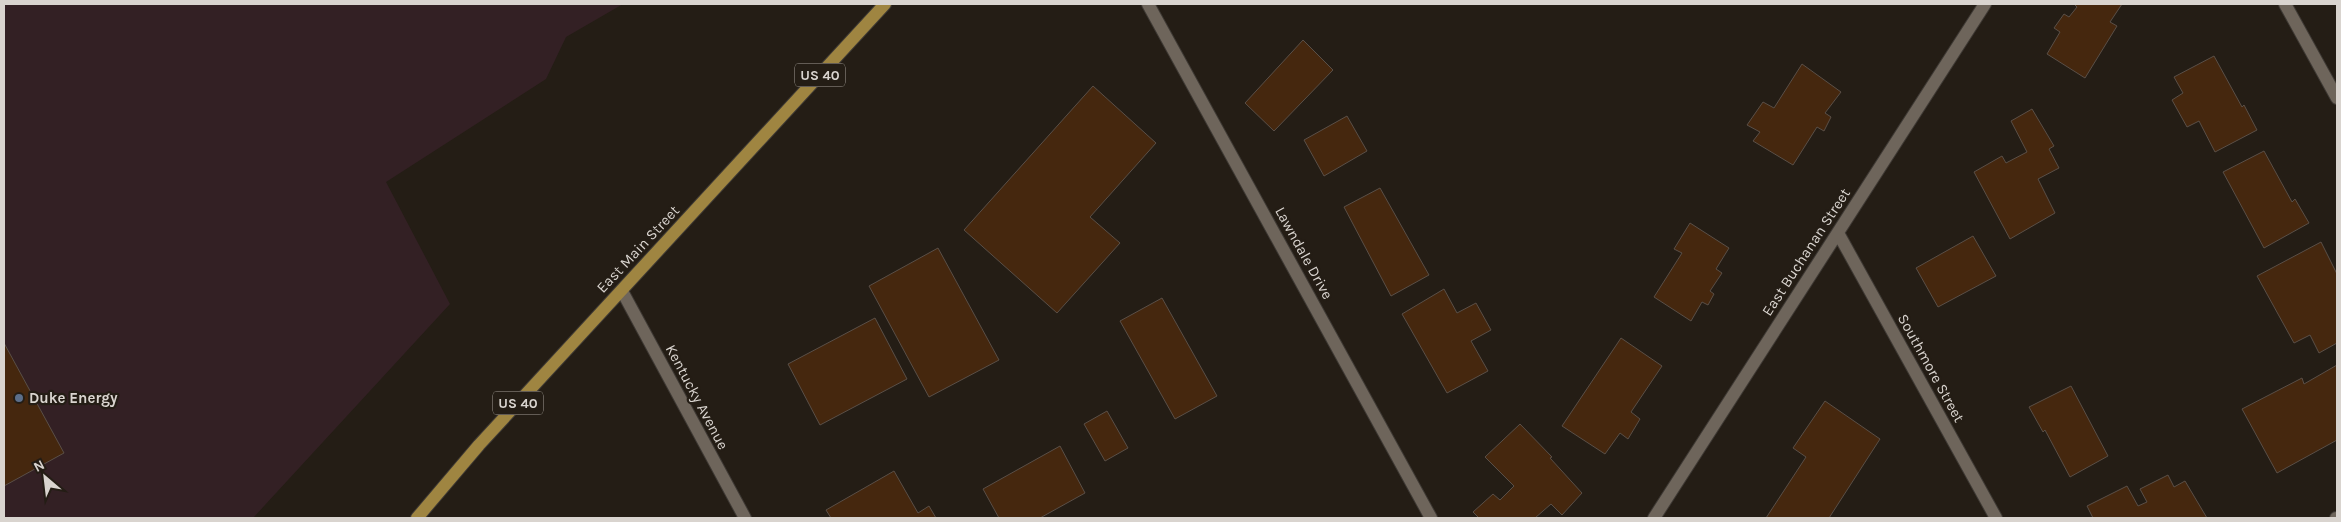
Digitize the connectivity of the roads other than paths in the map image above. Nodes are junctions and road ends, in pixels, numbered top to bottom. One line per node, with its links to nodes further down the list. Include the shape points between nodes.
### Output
1 (885, 4): 7 (main road, East Main Street / US 40)
2 (1148, 4): 10 (street, Lawndale Drive)
3 (1985, 4): 6 (street, East Buchanan Street)
4 (2285, 4): 5 (street)
5 (2337, 98)
6 (1838, 233): 11 (street, East Buchanan Street); 12 (street, Southmore Street)
7 (622, 291): 8 (main road, East Main Street / US 40, via 479,445); 9 (street, Kentucky Avenue)
8 (417, 518)
9 (745, 518)
10 (1431, 518)
11 (1654, 518)
12 (1996, 518)

